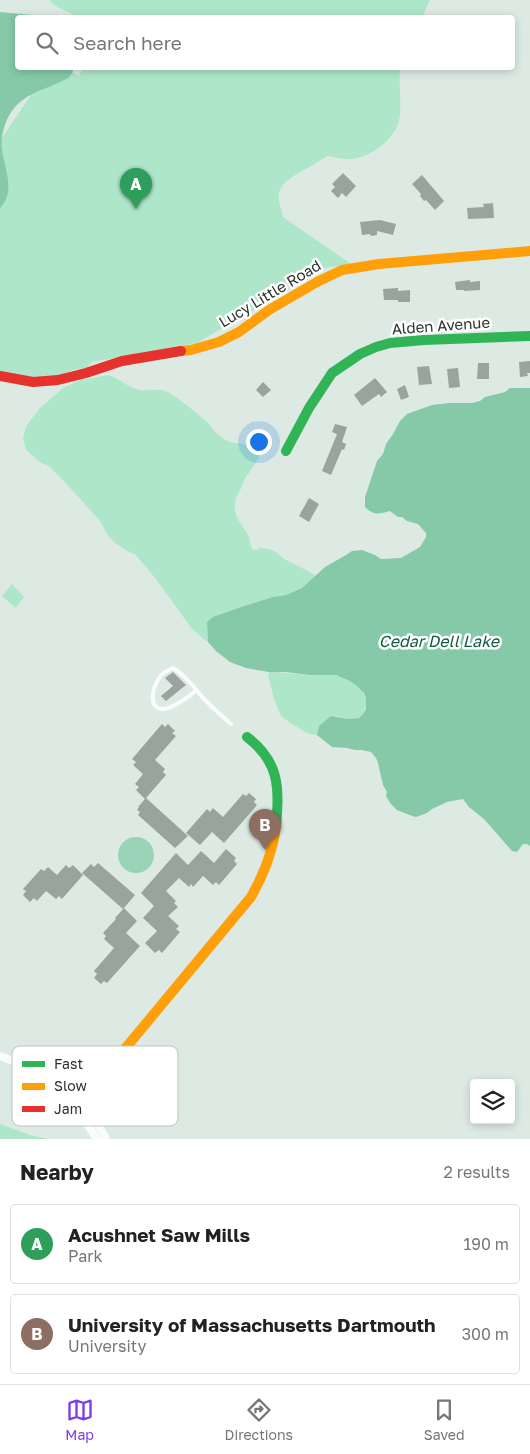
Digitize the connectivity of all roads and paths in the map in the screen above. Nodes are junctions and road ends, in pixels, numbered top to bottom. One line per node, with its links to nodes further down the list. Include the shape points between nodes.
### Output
1 (530, 251): 3 (street, Lucy Little Road, via 342,270 316,282 219,342 122,362 58,380 33,382)
2 (530, 336): 4 (street, Alden Avenue, via 424,340 376,346 332,372)
3 (0, 376)
4 (286, 451)
5 (196, 690): 5 (lane, via 163,710 153,703 158,680 173,668); 6 (lane)
6 (231, 724)
7 (247, 737): 8 (street, via 269,760 276,783 276,832 266,869 251,896)
8 (127, 1046)
9 (0, 1056): 10 (street)
10 (12, 1060)
11 (88, 1126): 13 (street)
12 (99, 1126): 14 (street)
13 (97, 1139)
14 (106, 1139)

